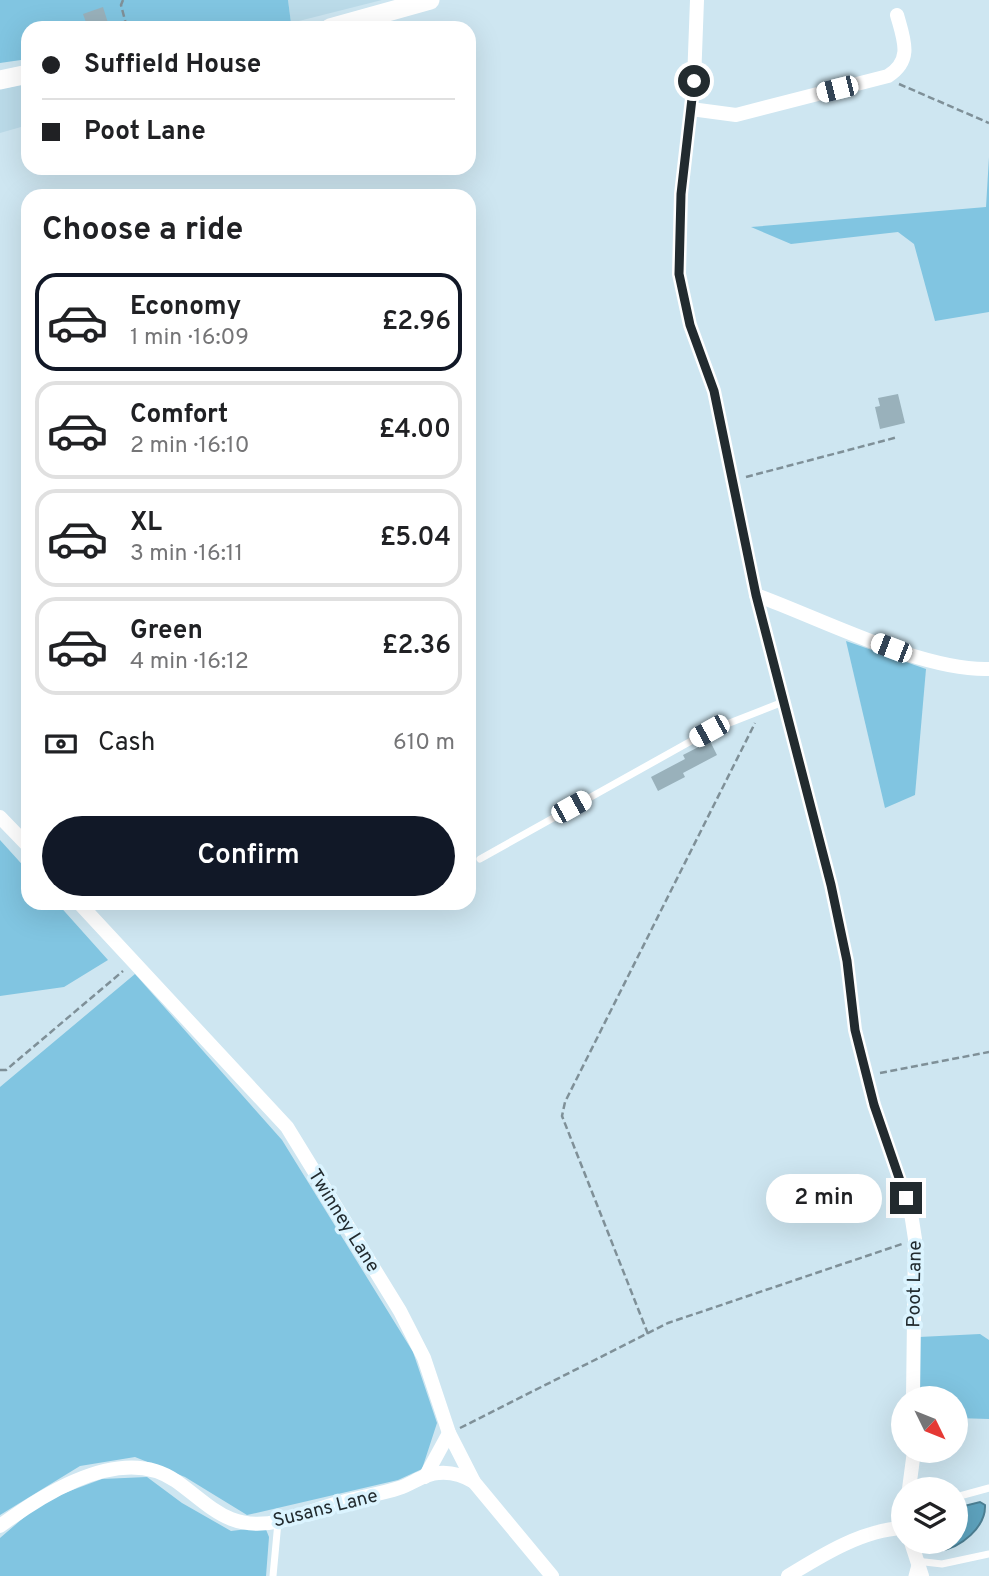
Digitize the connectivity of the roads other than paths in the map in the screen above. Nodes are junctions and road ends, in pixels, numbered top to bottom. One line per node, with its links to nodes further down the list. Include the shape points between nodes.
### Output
1 (697, 0): 7 (street, Poot Lane)
2 (419, 2): 4 (street)
3 (897, 15): 7 (street, via 906,56 900,68 888,76 736,115)
4 (354, 21)
5 (21, 76): 6 (street)
6 (0, 80)
7 (691, 108): 8 (street, Poot Lane, via 681,194 679,274 690,325 714,391)
8 (756, 595): 9 (street, via 908,654); 10 (street, Poot Lane)
9 (989, 669)
10 (783, 702): 13 (lane, via 709,731); 15 (street, Poot Lane, via 831,885 855,1030 911,1213 915,1239)
11 (0, 817): 12 (street)
12 (21, 839)
13 (480, 859)
14 (85, 910): 16 (street, Twinney Lane, via 287,1127 400,1311 424,1358)
15 (913, 1386)
16 (449, 1433): 17 (street); 18 (street, Twinney Lane)
17 (425, 1477): 18 (street, Susans Lane, via 438,1472); 21 (street, Susans Lane)
18 (474, 1482): 28 (street, Twinney Lane)
19 (989, 1488): 20 (lane)
20 (968, 1494)
21 (278, 1522): 22 (street, Susans Lane, via 226,1517 164,1474 133,1468 100,1472 69,1483 40,1496); 27 (lane)
22 (0, 1526)
23 (891, 1529): 29 (street, via 862,1537)
24 (914, 1554): 26 (street)
25 (989, 1554): 26 (lane, via 942,1564)
26 (916, 1561): 30 (lane); 31 (street)
27 (273, 1576)
28 (552, 1576)
29 (788, 1576)
30 (912, 1576)
31 (922, 1576)

